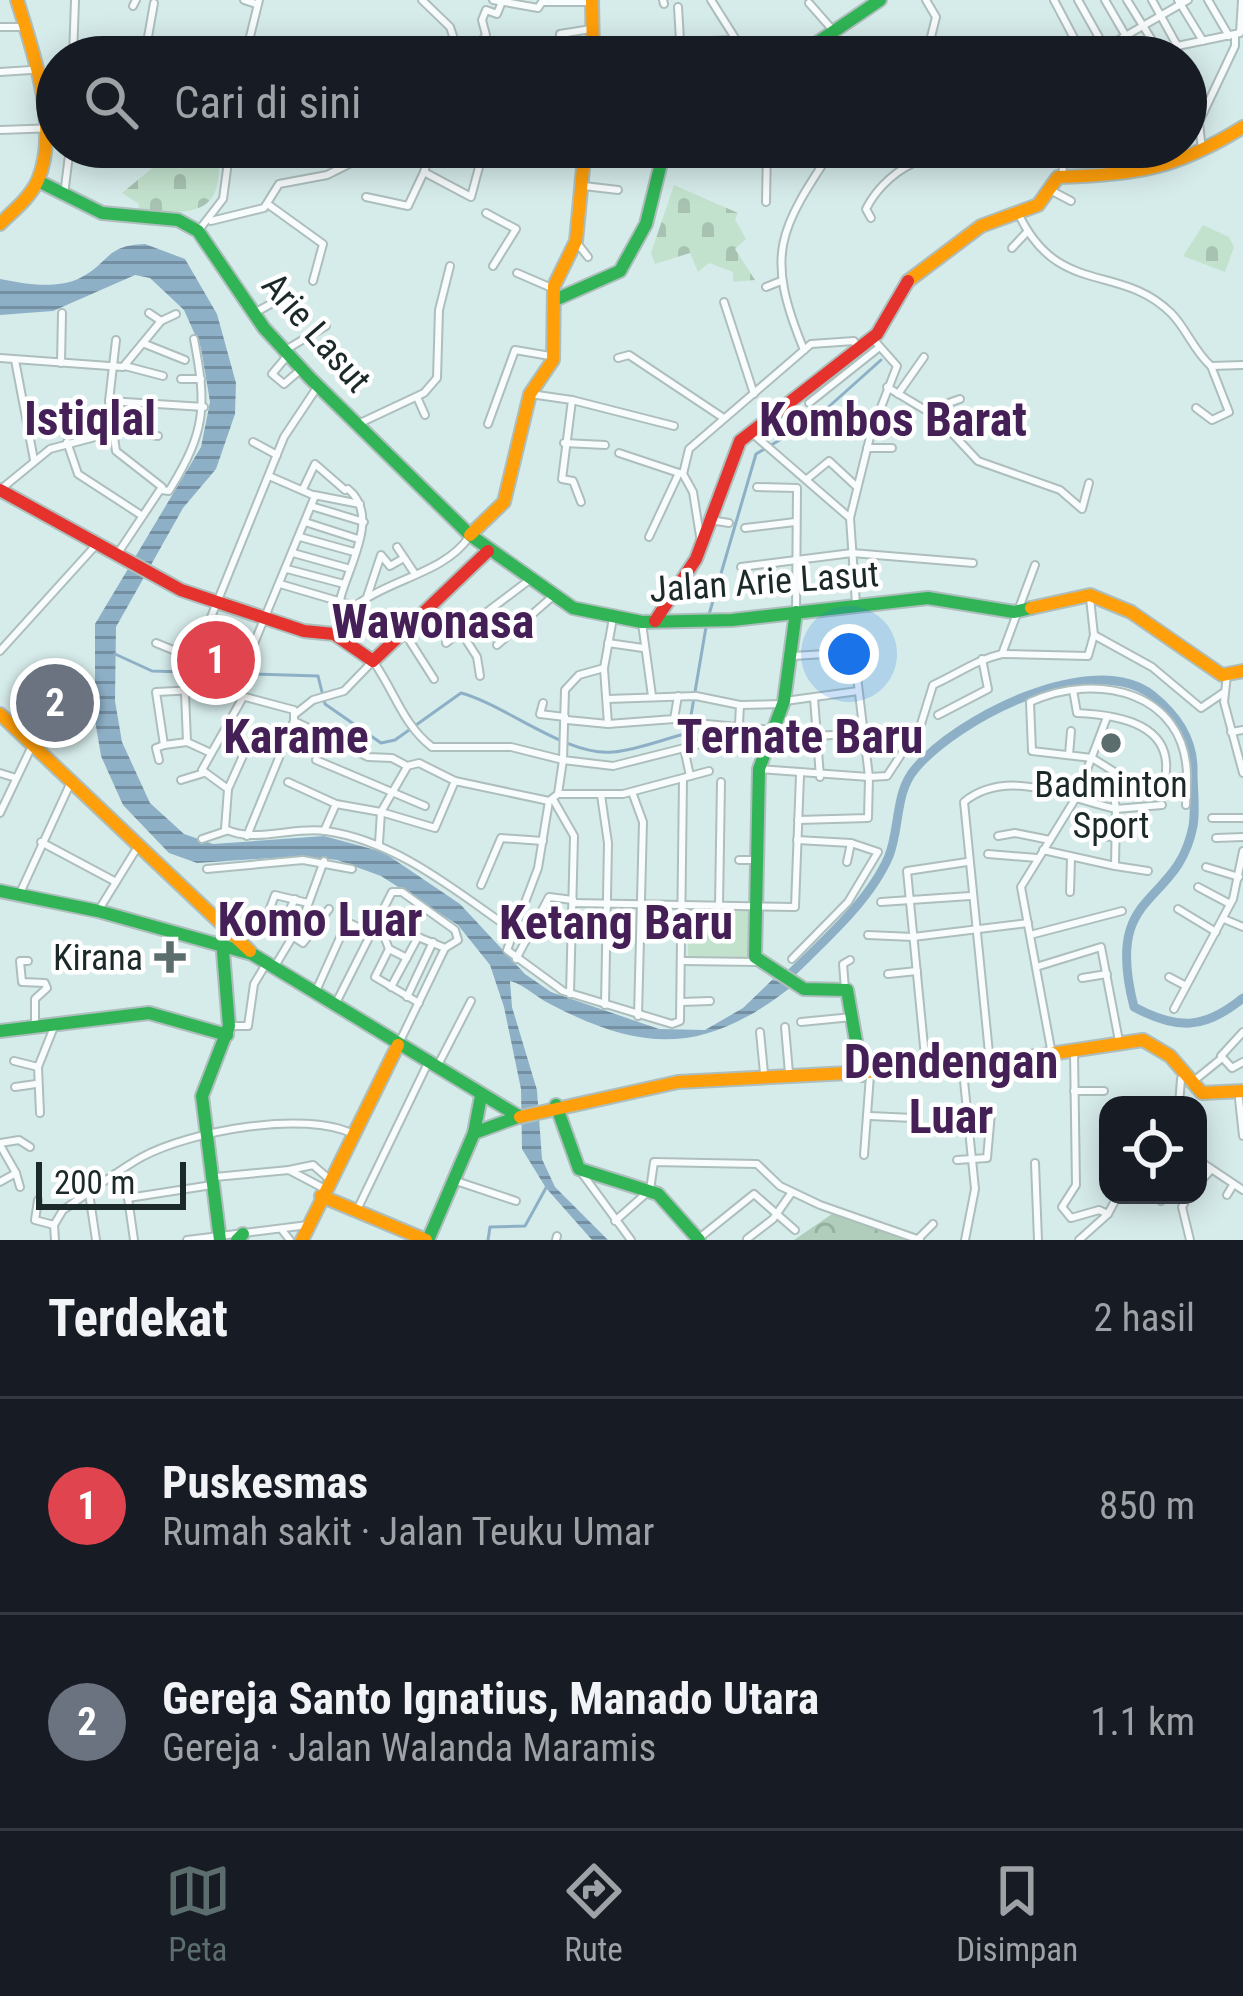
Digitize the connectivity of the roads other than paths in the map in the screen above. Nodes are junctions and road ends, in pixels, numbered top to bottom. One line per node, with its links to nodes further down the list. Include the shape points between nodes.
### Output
1 (16, 0): 24 (main road)
2 (74, 0): 28 (street)
3 (244, 0): 16 (street)
4 (422, 0): 31 (street)
5 (711, 0): 36 (street)
6 (926, 0): 38 (street, via 936,17)
7 (1078, 0): 40 (street)
8 (1105, 0): 41 (street)
9 (1126, 0): 25 (street)
10 (1152, 0): 22 (street)
11 (1208, 0): 46 (street)
12 (1242, 0): 46 (street, via 1240,34)
13 (592, 1): 17 (street, via 521,9); 27 (main road)
14 (1056, 1): 39 (street)
15 (1182, 1): 22 (street); 45 (street)
16 (258, 2): 30 (street)
17 (498, 2): 32 (street, via 497,14 487,10 482,20)
18 (870, 2): 26 (main road)
19 (154, 3): 29 (street)
20 (809, 3): 26 (street)
21 (678, 7): 35 (street)
22 (1161, 15): 25 (street); 44 (street)
23 (0, 27): 24 (street)
24 (26, 27): 48 (main road)
25 (1142, 27): 42 (street); 43 (street)
26 (831, 28): 37 (main road)
27 (594, 29): 33 (street); 34 (main road)
28 (73, 36)
29 (148, 36)
30 (250, 36)
31 (452, 36)
32 (486, 36)
33 (560, 36)
34 (594, 36)
35 (680, 36)
36 (730, 36)
37 (821, 36)
38 (931, 36)
39 (1075, 36)
40 (1098, 36)
41 (1123, 36)
42 (1127, 36)
43 (1147, 36)
44 (1172, 36)
45 (1200, 36)
46 (1232, 36): 47 (street); 51 (street)
47 (1207, 40)
48 (35, 69): 49 (street); 50 (main road)
49 (0, 72)
50 (36, 73)
51 (1207, 105)
52 (1243, 127): 55 (main road)
53 (36, 129): 54 (street)
54 (0, 130)
55 (1207, 148)
56 (41, 168): 71 (main road)
57 (68, 168): 75 (street)
58 (227, 168): 83 (street)
59 (341, 168): 79 (street, via 279,184)
60 (425, 168): 69 (street)
61 (479, 168): 69 (street, via 471,197)
62 (583, 168): 72 (main road)
63 (659, 168): 97 (main road, via 646,224 620,271)
64 (767, 168): 78 (street)
65 (817, 168): 94 (street, via 782,235)
66 (902, 168): 82 (street, via 872,199)
67 (1063, 168): 70 (street)
68 (1155, 168): 70 (main road)
69 (424, 172): 76 (street, via 408,206)
70 (1063, 176): 74 (main road)
71 (38, 181): 75 (main road); 84 (main road)
72 (581, 187): 73 (street); 87 (main road)
73 (619, 190)
74 (1048, 191): 77 (street); 80 (main road)
75 (64, 195): 85 (main road, via 102,213 178,220)
76 (366, 197)
77 (1071, 201)
78 (766, 202)
79 (269, 205): 83 (street); 93 (street, via 323,244)
80 (1018, 213): 86 (street); 107 (main road, via 964,236 909,280)
81 (486, 214): 91 (street, via 516,229)
82 (871, 218)
83 (211, 221): 85 (street)
84 (0, 224)
85 (198, 231): 102 (main road, Arie Lasut)
86 (1027, 232): 88 (street); 122 (street, via 1071,273 1125,288 1171,313)
87 (576, 241): 89 (street); 97 (main road)
88 (1012, 248)
89 (588, 257)
90 (450, 266): 132 (street, via 438,319 440,370)
91 (493, 266)
92 (517, 272): 97 (street)
93 (314, 281)
94 (781, 281): 95 (street); 110 (street)
95 (766, 287)
96 (289, 294): 102 (street)
97 (556, 294): 112 (main road)
98 (724, 302): 130 (street)
99 (62, 313): 118 (street)
100 (149, 313): 103 (street)
101 (176, 314): 103 (street)
102 (253, 314): 111 (main road, Arie Lasut)
103 (160, 321): 108 (street)
104 (326, 326): 111 (street)
105 (194, 339): 126 (street)
106 (116, 340): 119 (street)
107 (875, 342): 109 (main road); 128 (street, via 897,361); 136 (street)
108 (141, 343): 117 (street); 121 (street)
109 (857, 347): 110 (street, via 832,339); 146 (main road)
110 (804, 350): 130 (street)
111 (286, 353): 123 (main road, Arie Lasut); 123 (street, via 272,368 280,383)
112 (554, 357): 129 (main road); 143 (street, via 515,350)
113 (924, 357): 131 (street)
114 (0, 358): 116 (street)
115 (618, 358): 141 (street, via 648,365)
116 (15, 360): 118 (street); 156 (street)
117 (185, 361)
118 (61, 363): 119 (street)
119 (110, 365): 121 (street); 135 (street)
120 (1243, 365): 122 (street)
121 (125, 366): 124 (street)
122 (1210, 366): 138 (street, via 1228,412 1212,420)
123 (301, 369): 127 (main road, Arie Lasut)
124 (163, 376)
125 (181, 379): 126 (street)
126 (202, 379): 137 (street)
127 (318, 386): 142 (main road, Arie Lasut); 155 (street)
128 (887, 387): 131 (street); 152 (street)
129 (530, 394): 134 (street); 178 (main road, via 504,502)
130 (754, 394): 141 (street)
131 (898, 394): 140 (street)
132 (417, 397): 139 (street); 142 (street)
133 (960, 398): 140 (street)
134 (572, 400): 144 (street); 150 (street)
135 (110, 401): 137 (street); 145 (street)
136 (809, 403)
137 (204, 407): 164 (street, via 187,462 170,490)
138 (1196, 408)
139 (425, 415)
140 (935, 416): 160 (street, via 978,460 1060,490 1082,509)
141 (722, 417): 157 (street, via 688,449)
142 (358, 424): 178 (main road, Arie Lasut)
143 (488, 424)
144 (674, 425)
145 (111, 430): 147 (street); 148 (street); 164 (street, via 117,455)
146 (750, 432): 159 (street); 175 (main road, via 734,450)
147 (158, 436)
148 (67, 442): 156 (street); 170 (street, via 78,474)
149 (253, 442): 155 (street)
150 (564, 443): 151 (street); 167 (street, via 562,479 573,481)
151 (605, 445)
152 (867, 448): 153 (street); 165 (street)
153 (892, 448)
154 (619, 453): 157 (street)
155 (278, 455): 158 (street)
156 (34, 460): 163 (street)
157 (681, 474): 180 (street); 182 (street)
158 (269, 476): 162 (street); 206 (street)
159 (807, 479): 165 (street, via 829,461); 171 (street)
160 (1089, 482)
161 (757, 488): 174 (street, via 796,488)
162 (303, 489): 166 (street); 168 (street, via 315,464)
163 (0, 490): 183 (main road)
164 (161, 490): 170 (street)
165 (856, 491): 171 (street)
166 (315, 495): 168 (street); 169 (street)
167 (581, 502)
168 (360, 504): 173 (street)
169 (311, 506): 172 (street); 173 (street)
170 (141, 514): 189 (street)
171 (850, 518): 188 (street)
172 (305, 522): 179 (street); 181 (street)
173 (364, 522): 181 (street)
174 (797, 522): 177 (street); 191 (street)
175 (708, 523): 176 (street); 182 (main road)
176 (729, 523)
177 (745, 528)
178 (470, 535): 185 (main road, Jalan Arie Lasut); 197 (street)
179 (300, 537): 186 (street); 187 (street)
180 (649, 537)
181 (358, 539): 186 (street)
182 (702, 539): 212 (main road, via 688,573)
183 (99, 542): 189 (main road); 223 (street)
184 (397, 547): 190 (street)
185 (488, 551): 198 (main road, Jalan Arie Lasut); 213 (main road)
186 (354, 552): 196 (street)
187 (293, 553): 195 (street); 196 (street)
188 (852, 553): 191 (street); 192 (street); 205 (street)
189 (123, 556): 206 (main road)
190 (404, 558): 197 (street); 204 (street, via 390,566 381,555)
191 (796, 563): 194 (street); 208 (street)
192 (973, 563)
193 (1035, 565): 209 (street)
194 (741, 567)
195 (286, 569): 199 (street); 200 (street)
196 (349, 569): 200 (street)
197 (416, 574): 204 (street)
198 (528, 581): 202 (main road, Jalan Arie Lasut); 214 (street)
199 (280, 584): 203 (street); 211 (street)
200 (344, 584): 203 (street)
201 (1090, 595): 209 (main road, Jalan Arie Lasut); 216 (street); 236 (main road, via 1131,612)
202 (552, 597): 210 (main road, Jalan Arie Lasut); 220 (street)
203 (340, 600): 207 (street)
204 (366, 601): 207 (street)
205 (856, 604): 208 (main road, Jalan Arie Lasut); 209 (main road, Jalan Arie Lasut, via 946,599)
206 (217, 605): 211 (main road); 228 (street)
207 (355, 606): 215 (street)
208 (796, 612): 212 (main road, Jalan Arie Lasut); 230 (main road)
209 (1014, 613): 226 (street)
210 (613, 618): 212 (main road, Jalan Arie Lasut); 219 (street)
211 (264, 619): 215 (main road); 229 (street)
212 (649, 621): 221 (street)
213 (403, 630): 232 (main road); 237 (street)
214 (461, 632): 218 (street); 227 (street)
215 (334, 634): 232 (main road)
216 (1094, 635): 226 (street, via 1088,656); 241 (street, via 1152,667 1201,709)
217 (156, 643): 228 (street)
218 (446, 643)
219 (608, 643): 221 (street); 233 (street)
220 (497, 645)
221 (643, 648): 242 (street)
222 (854, 650): 239 (street)
223 (0, 651)
224 (488, 653): 227 (street)
225 (825, 654): 230 (street)
226 (1002, 654): 231 (street)
227 (477, 657): 235 (street)
228 (195, 658): 240 (street)
229 (248, 658)
230 (790, 658): 247 (main road)
231 (982, 659): 251 (street, via 988,689); 288 (street, via 928,692 907,751 887,776)
232 (373, 661): 253 (street, via 342,692); 268 (street, via 411,730)
233 (604, 668): 246 (street); 254 (street, via 567,686)
234 (1243, 671): 236 (main road)
235 (480, 676)
236 (1227, 676): 241 (street)
237 (434, 680)
238 (1073, 690): 252 (street, via 1076,712); 272 (street, via 1030,704 1032,751); 286 (street, via 1114,689 1152,704 1184,746)
239 (858, 691): 244 (street); 261 (street)
240 (186, 693): 245 (street, via 215,689); 264 (street); 267 (street, via 156,692)
241 (1223, 693): 260 (street)
242 (652, 696): 243 (street); 246 (street)
243 (678, 696): 249 (street); 256 (street, via 676,718)
244 (814, 698): 247 (street); 263 (street)
245 (242, 699): 253 (street, via 294,710); 271 (street)
246 (607, 699): 256 (street)
247 (783, 702): 249 (street); 262 (main road)
248 (543, 703): 254 (street, via 539,714)
249 (740, 705): 257 (street)
250 (0, 714): 265 (main road)
251 (938, 715)
252 (1107, 717): 273 (street); 291 (street, via 1156,734 1167,756)
253 (294, 718): 277 (street, via 368,757); 315 (street)
254 (566, 718): 256 (street); 276 (street)
255 (694, 723): 257 (street)
256 (608, 724)
257 (739, 728): 262 (street); 266 (street)
258 (1243, 730): 260 (street)
259 (1071, 731): 272 (street)
260 (1231, 732): 284 (street)
261 (864, 734): 263 (street); 288 (street)
262 (770, 737): 263 (street); 266 (street); 279 (main road)
263 (818, 738): 287 (street)
264 (187, 742): 267 (street); 271 (street)
265 (33, 744): 289 (street); 294 (main road)
266 (737, 744): 269 (street)
267 (164, 746): 274 (street, via 156,748)
268 (432, 747): 276 (street, via 511,747); 278 (street)
269 (684, 748): 276 (street, via 628,764); 290 (street)
270 (246, 749): 297 (street)
271 (212, 752): 283 (street)
272 (1070, 755): 273 (street)
273 (1092, 758): 281 (street); 301 (street)
274 (159, 760)
275 (316, 760): 298 (street)
276 (563, 760): 302 (street)
277 (407, 766): 278 (street); 298 (street)
278 (426, 766): 293 (street)
279 (759, 770): 285 (street); 335 (main road)
280 (709, 771): 290 (street)
281 (1113, 771)
282 (0, 772): 289 (street)
283 (204, 773): 292 (street); 297 (street)
284 (1243, 773)
285 (800, 776): 287 (street); 312 (street)
286 (1187, 776): 291 (street); 305 (street)
287 (820, 777): 288 (street)
288 (869, 777): 312 (street, via 868,818)
289 (16, 778): 308 (street)
290 (687, 778): 299 (street); 361 (street)
291 (1165, 779): 307 (street, via 1116,791)
292 (181, 780)
293 (455, 781): 302 (street); 309 (street, via 434,829)
294 (71, 782): 325 (street); 328 (main road)
295 (289, 782): 303 (street)
296 (721, 782): 362 (street)
297 (228, 789): 313 (street)
298 (390, 790): 306 (street); 309 (street)
299 (632, 792): 300 (street); 360 (street, via 643,821)
300 (601, 795): 302 (street); 359 (street)
301 (1077, 796): 307 (street); 323 (street); 338 (street, via 1034,787 979,791 962,808)
302 (553, 798): 324 (street); 353 (street, via 574,836)
303 (336, 804): 309 (street); 314 (street)
304 (1162, 805): 307 (street)
305 (1186, 805)
306 (425, 806)
307 (1116, 808): 318 (street)
308 (1, 809)
309 (381, 812): 327 (street)
310 (1212, 818): 311 (street)
311 (1243, 818)
312 (798, 820): 322 (street)
313 (227, 831): 315 (street); 320 (street)
314 (324, 831): 315 (street); 327 (street)
315 (247, 836)
316 (998, 836): 323 (street)
317 (1089, 836): 318 (street)
318 (1118, 837): 339 (street)
319 (1243, 837): 321 (street)
320 (202, 838)
321 (1216, 838)
322 (797, 840): 326 (street); 363 (street, via 795,907)
323 (1051, 840): 329 (street)
324 (543, 841): 346 (street, via 501,838); 375 (street)
325 (40, 842): 345 (street); 351 (street)
326 (851, 842): 337 (street); 389 (street, via 877,848 876,859 848,902)
327 (379, 844): 375 (street)
328 (138, 846): 345 (street); 370 (main road)
329 (1042, 850): 332 (street); 333 (street)
330 (1243, 850): 344 (street)
331 (988, 854): 332 (street)
332 (1037, 858): 369 (street, via 1021,887)
333 (1071, 858): 339 (street); 349 (street)
334 (739, 860): 335 (street)
335 (754, 860): 363 (main road)
336 (324, 861): 341 (street); 342 (street); 358 (street)
337 (847, 862)
338 (967, 862): 352 (street); 356 (street, via 914,867 907,874)
339 (1115, 866): 343 (street)
340 (1207, 867): 344 (street)
341 (207, 868)
342 (352, 869)
343 (1148, 871)
344 (1241, 872): 354 (street)
345 (116, 882): 366 (street)
346 (481, 885)
347 (1198, 887): 354 (street)
348 (0, 891): 351 (main road)
349 (1070, 892)
350 (289, 895): 358 (street); 372 (street); 372 (street, via 275,895 266,916)
351 (19, 896): 366 (main road)
352 (970, 896): 356 (street); 373 (street)
353 (573, 901): 359 (street); 388 (street, via 548,898); 405 (street)
354 (1232, 901): 357 (street); 368 (street)
355 (881, 902): 356 (street)
356 (910, 902): 379 (street)
357 (1243, 902)
358 (308, 903): 380 (street)
359 (608, 904): 360 (street); 412 (street)
360 (642, 904): 361 (street); 414 (street)
361 (684, 905): 362 (street); 392 (street)
362 (719, 905): 363 (street)
363 (753, 907): 394 (main road)
364 (329, 909): 380 (street, via 310,940)
365 (1178, 910): 376 (street)
366 (98, 911): 382 (main road)
367 (1122, 911): 378 (street)
368 (1223, 919): 371 (street); 376 (street)
369 (1028, 923): 373 (street); 378 (street)
370 (221, 926): 382 (main road); 383 (main road); 386 (main road)
371 (1243, 926)
372 (280, 929): 380 (street)
373 (974, 930): 379 (street); 431 (street)
374 (372, 932): 384 (street, via 398,891 457,932); 385 (street); 404 (street, via 347,922); 410 (street)
375 (515, 932): 388 (street, via 507,947)
376 (1216, 932): 401 (street)
377 (868, 935): 379 (street)
378 (1030, 935): 395 (street)
379 (913, 937): 396 (street)
380 (293, 938): 393 (street)
381 (430, 941): 384 (street); 387 (street, via 418,938); 406 (street)
382 (203, 944): 383 (main road)
383 (219, 948): 386 (main road); 420 (main road)
384 (445, 948): 411 (street)
385 (389, 949): 387 (street); 402 (street, via 375,977)
386 (252, 954): 393 (main road)
387 (406, 958): 402 (street)
388 (516, 959): 405 (street)
389 (792, 959)
390 (850, 960): 403 (street, via 843,964)
391 (28, 961): 419 (street, via 20,962 22,982 47,988 34,1003)
392 (683, 961): 394 (street); 409 (street)
393 (271, 964): 404 (main road); 420 (street, via 254,984 248,1026)
394 (761, 964): 403 (main road, via 804,989)
395 (1036, 968): 398 (street, via 1102,949); 427 (street)
396 (917, 971): 397 (street); 435 (street)
397 (888, 974)
398 (1106, 974): 400 (street); 424 (street)
399 (1169, 977): 401 (street)
400 (1082, 978)
401 (1186, 986): 413 (street)
402 (391, 987): 406 (street)
403 (845, 989): 415 (main road)
404 (316, 991): 410 (main road)
405 (570, 994): 412 (street)
406 (407, 997): 411 (street)
407 (471, 1001): 432 (street)
408 (710, 1001): 409 (street)
409 (681, 1002): 414 (street, via 680,1021 672,1024)
410 (336, 1003): 425 (main road)
411 (419, 1003): 425 (street)
412 (605, 1005): 414 (street)
413 (1174, 1009)
414 (638, 1016)
415 (852, 1017): 416 (street); 436 (main road)
416 (801, 1022)
417 (54, 1027): 419 (main road); 420 (main road, via 149,1013); 433 (street)
418 (785, 1027): 437 (street)
419 (36, 1030): 421 (main road)
420 (228, 1030): 456 (main road, via 202,1096)
421 (0, 1031)
422 (760, 1032): 438 (street)
423 (1243, 1032): 428 (street)
424 (1120, 1044): 426 (main road); 441 (main road, via 1156,1052)
425 (394, 1046): 432 (main road); 455 (main road)
426 (1074, 1050): 427 (main road); 443 (street)
427 (1052, 1052): 431 (main road)
428 (1222, 1058): 430 (street, via 1232,1068); 441 (street)
429 (14, 1061): 433 (street)
430 (1243, 1062)
431 (990, 1064): 434 (main road)
432 (433, 1065): 445 (main road); 485 (street)
433 (38, 1067): 440 (street)
434 (963, 1067): 435 (main road); 450 (street)
435 (926, 1070): 436 (main road)
436 (866, 1075): 437 (main road); 451 (street)
437 (789, 1076): 438 (main road)
438 (765, 1077): 448 (main road, via 678,1082)
439 (48, 1079): 440 (street)
440 (36, 1081): 442 (street); 449 (street)
441 (1183, 1085): 446 (street); 447 (main road, via 1185,1098 1200,1104)
442 (15, 1087)
443 (1074, 1091): 444 (street); 487 (street, via 1076,1185 1062,1208 1071,1218)
444 (1104, 1091)
445 (481, 1096): 452 (main road); 454 (main road)
446 (1181, 1096)
447 (1242, 1096): 457 (street)
448 (553, 1106): 452 (main road); 464 (main road)
449 (40, 1112)
450 (967, 1114): 461 (street); 461 (street, via 991,1114 987,1158)
451 (870, 1117): 453 (street); 460 (street)
452 (516, 1118): 454 (main road)
453 (913, 1118)
454 (474, 1133): 469 (main road)
455 (353, 1134): 456 (street, via 320,1121); 474 (main road)
456 (205, 1136): 468 (street); 470 (main road)
457 (1243, 1136)
458 (0, 1144): 459 (street); 467 (street)
459 (30, 1147)
460 (865, 1155)
461 (972, 1159): 462 (street); 507 (street, via 974,1207)
462 (957, 1160)
463 (1035, 1163): 508 (street)
464 (579, 1169): 475 (main road); 488 (street)
465 (289, 1170): 470 (street); 474 (street); 474 (street, via 313,1165)
466 (1209, 1172): 472 (street)
467 (16, 1173): 471 (street); 473 (street)
468 (115, 1174): 478 (street); 480 (street)
469 (453, 1180): 482 (street); 505 (main road)
470 (212, 1181): 480 (street); 495 (main road)
471 (0, 1182)
472 (1233, 1185): 476 (street); 479 (street)
473 (20, 1187)
474 (325, 1188): 485 (main road); 491 (main road)
475 (650, 1190): 477 (street, via 653,1162 674,1159 760,1164); 488 (street); 496 (main road)
476 (1243, 1190)
477 (793, 1192): 486 (street); 498 (street)
478 (89, 1193): 490 (street); 500 (street)
479 (1227, 1195)
480 (128, 1198): 501 (street)
481 (38, 1200): 490 (street, via 34,1219)
482 (516, 1202)
483 (1113, 1204): 487 (street)
484 (1184, 1204): 510 (street)
485 (356, 1212): 505 (main road)
486 (778, 1214): 493 (street); 496 (street, via 754,1194); 497 (street)
487 (1108, 1214): 509 (street)
488 (615, 1221): 506 (street)
489 (933, 1224): 498 (street)
490 (54, 1225): 499 (street)
491 (310, 1225): 492 (street); 504 (main road)
492 (282, 1230): 494 (street); 503 (street)
493 (795, 1230)
494 (240, 1237): 495 (street)
495 (220, 1238): 502 (street)
496 (698, 1239)
497 (746, 1239)
498 (919, 1239)
499 (56, 1240)
500 (96, 1240)
501 (134, 1240)
502 (187, 1240)
503 (290, 1240)
504 (302, 1240)
505 (427, 1240)
506 (631, 1240)
507 (965, 1240)
508 (1038, 1240)
509 (1079, 1240)
510 (1190, 1240)

